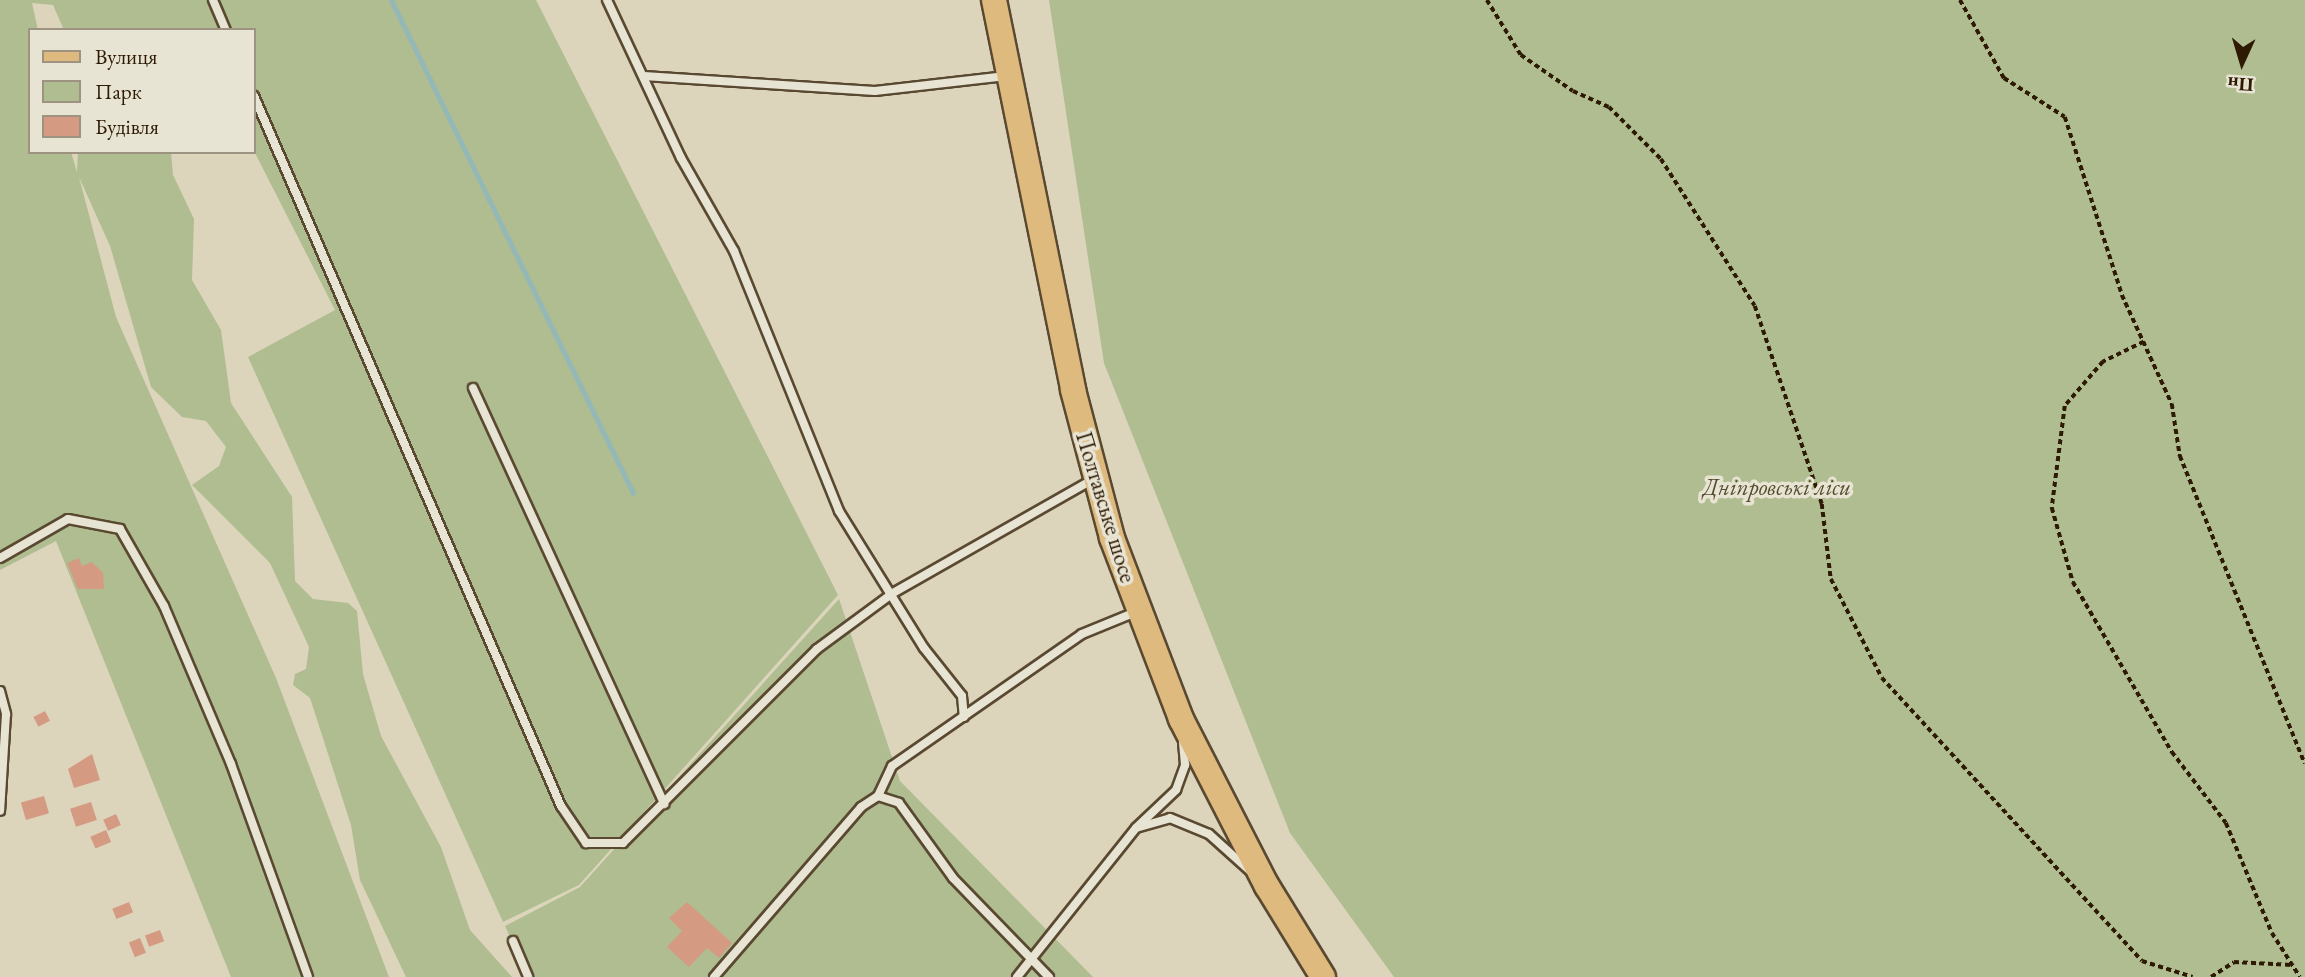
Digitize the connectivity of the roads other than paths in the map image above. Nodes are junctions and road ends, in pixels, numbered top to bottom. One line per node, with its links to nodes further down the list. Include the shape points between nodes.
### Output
1 (213, 0): 4 (lane)
2 (607, 0): 5 (lane)
3 (994, 0): 6 (main road, Полтавське шосе)
4 (225, 28)
5 (644, 76): 6 (lane, via 875,91); 11 (lane, via 681,158 734,251 839,511)
6 (1009, 76): 9 (main road, Полтавське шосе)
7 (256, 101): 17 (lane, via 561,806 586,843 623,844)
8 (473, 388): 17 (lane)
9 (1094, 480): 11 (lane); 12 (main road, Полтавське шосе)
10 (0, 558): 23 (lane, via 68,519 120,529 164,606 226,752)
11 (892, 593): 14 (lane, via 924,648 962,696); 17 (lane, via 817,649)
12 (1138, 611): 14 (lane, via 1082,634); 15 (main road, Полтавське шосе)
13 (0, 691): 18 (lane, via 6,714)
14 (964, 717): 16 (lane, via 892,766)
15 (1181, 719): 19 (lane, via 1185,765 1176,790); 20 (main road, Полтавське шосе)
16 (878, 796): 22 (lane, via 899,803 953,878); 25 (lane, via 860,807)
17 (664, 804)
18 (0, 811)
19 (1136, 828): 20 (lane, via 1170,818 1209,834); 22 (lane)
20 (1267, 886): 28 (main road, Полтавське шосе)
21 (513, 941): 24 (lane)
22 (1031, 961): 26 (lane); 27 (lane)
23 (308, 977)
24 (528, 977)
25 (714, 977)
26 (1017, 977)
27 (1049, 977)
28 (1323, 977)

